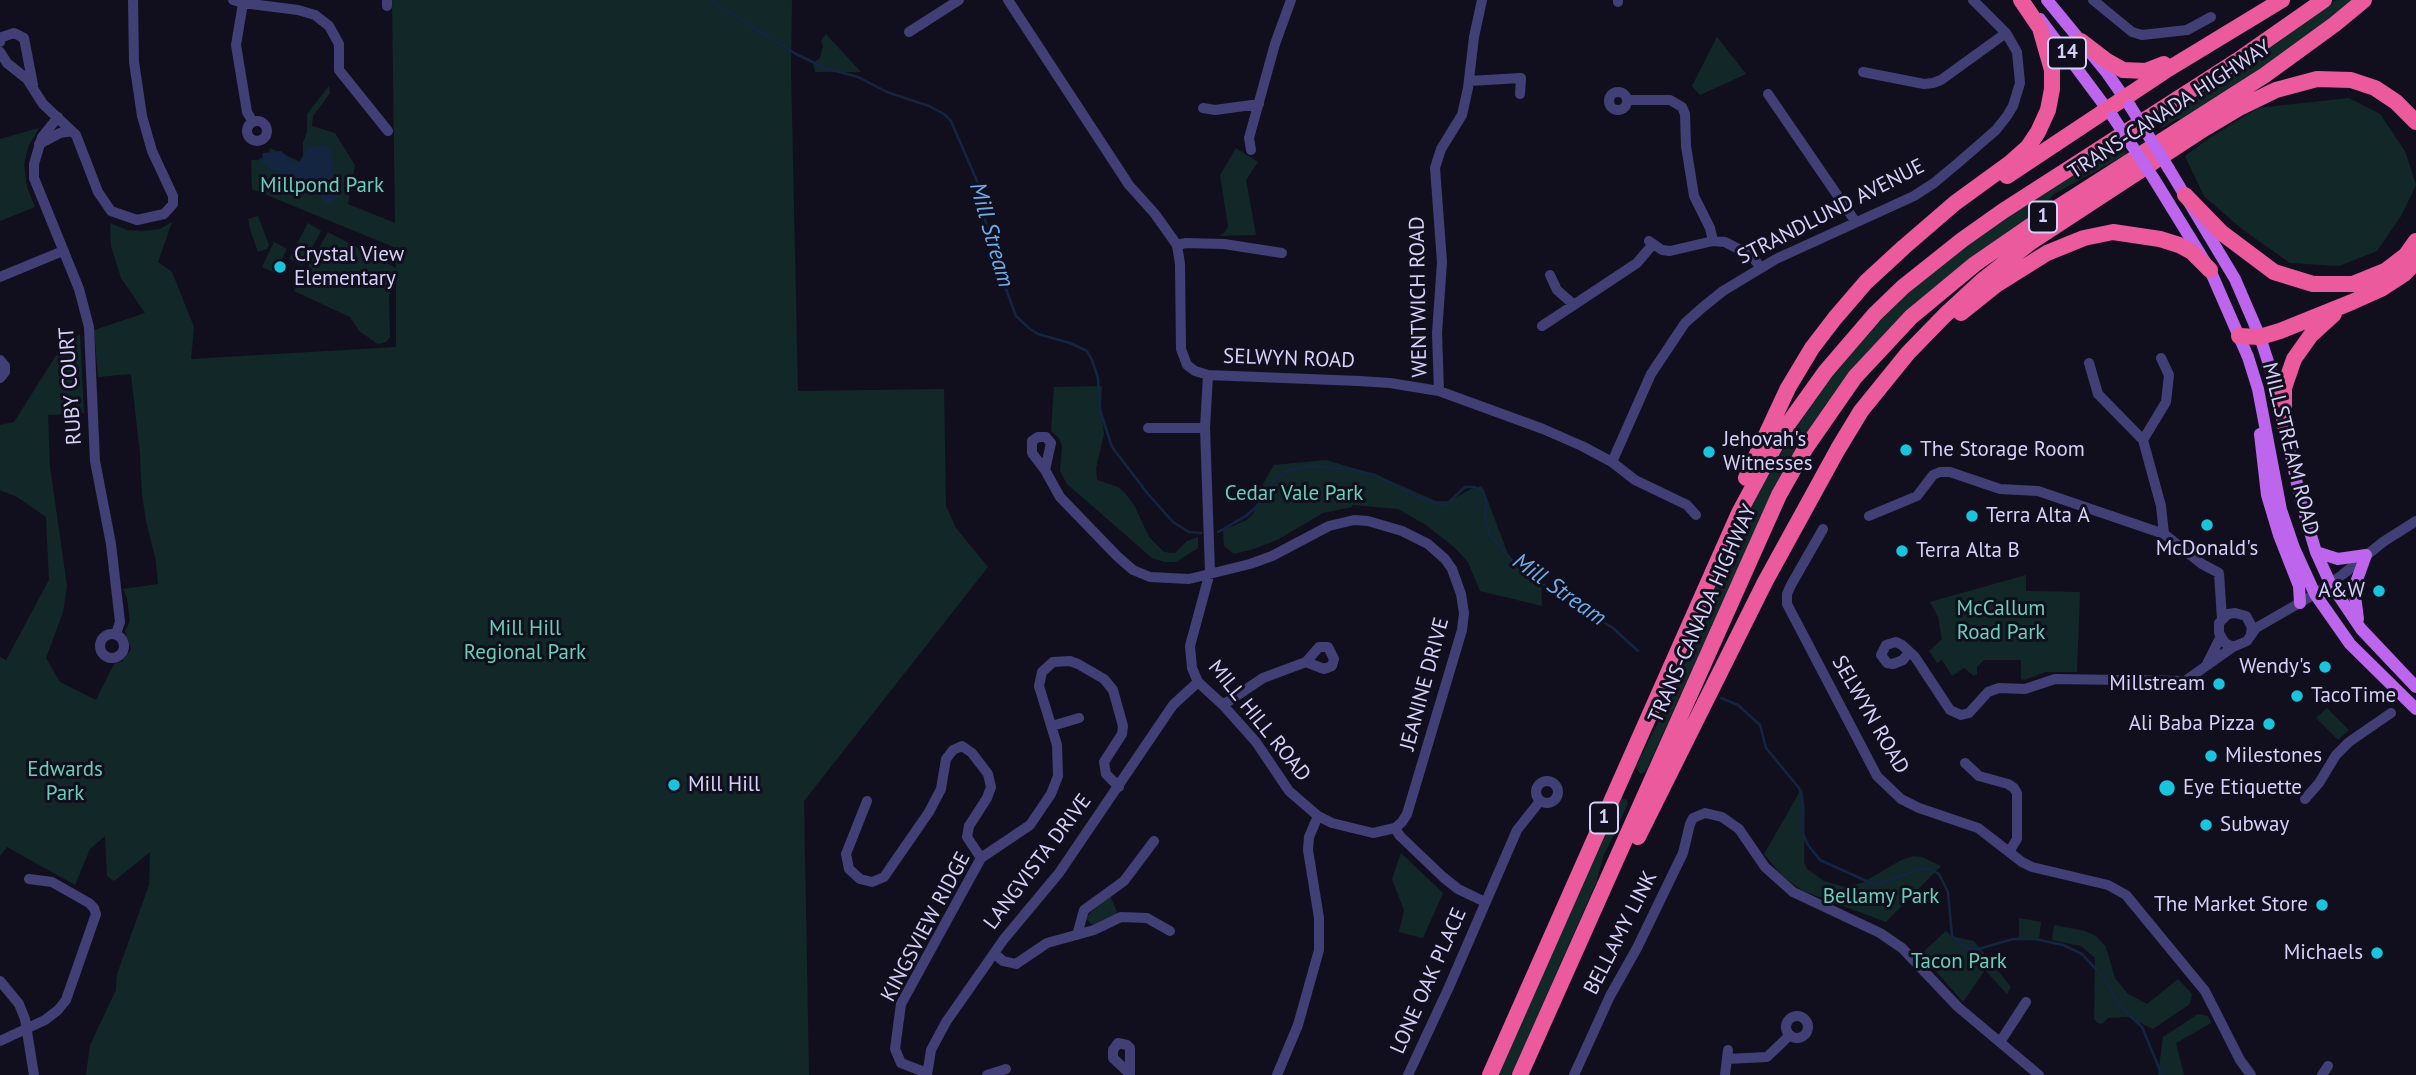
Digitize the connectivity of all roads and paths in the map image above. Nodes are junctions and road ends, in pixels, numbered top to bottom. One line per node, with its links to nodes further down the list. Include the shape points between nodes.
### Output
1 (134, 0): 35 (street, via 134,62 140,106 173,204 149,219 111,211)
2 (959, 0): 15 (street)
3 (1008, 0): 43 (street, SELWYN ROAD, via 1129,185)
4 (1291, 0): 29 (street)
5 (1482, 0): 23 (street, WENTWICH ROAD)
6 (1973, 0): 16 (street, STRANDLUND AVENUE)
7 (2022, 0): 31 (main road, 14); 44 (highway, via 2040,28 2052,70 2048,110 2038,132 2010,163)
8 (2047, 0): 18 (main road, 14)
9 (2093, 0): 14 (street, via 2142,35 2186,30)
10 (2282, 0): 20 (highway)
11 (2324, 0): 78 (highway, TRANS-CANADA HIGHWAY / 1, via 2003,211 1903,287 1849,343 1783,431)
12 (2364, 0): 119 (highway, TRANS-CANADA HIGHWAY / 1, via 2265,75 1975,264 1911,317 1855,377 1779,495)
13 (238, 2): 33 (street, via 236,45 247,112); 36 (street, via 298,10 329,26 339,44 340,70)
14 (2211, 17)
15 (909, 32)
16 (2006, 33): 22 (street, via 1933,83); 40 (street, STRANDLUND AVENUE, via 2017,52 2021,73 2018,95 1996,130 1914,196)
17 (1, 40): 24 (street, via 14,33 24,38)
18 (2081, 41): 20 (highway, via 2123,70 2146,71); 28 (main road, 14)
19 (0, 52): 21 (street)
20 (2196, 53): 28 (highway)
21 (4, 62): 24 (street, via 21,72)
22 (1863, 72)
23 (1469, 81): 25 (street, via 1521,78); 63 (street, WENTWICH ROAD, via 1462,115 1435,168 1442,262)
24 (33, 88): 32 (street)
25 (1520, 94)
26 (1768, 94): 40 (street)
27 (1627, 100): 41 (street, via 1670,100 1682,107 1694,196)
28 (2127, 102): 31 (highway); 39 (main road, MILLSTREAM ROAD, bridge)
29 (1259, 104): 30 (street); 38 (street, via 1249,138)
30 (1203, 108)
31 (2110, 113): 44 (highway); 49 (main road, MILLSTREAM ROAD, bridge)
32 (58, 117): 35 (street); 37 (street, RUBY COURT, via 45,130)
33 (253, 122)
34 (2416, 122): 68 (highway, via 2375,88 2351,80 2317,79 2276,90 2241,107 2031,242 1983,280 1908,353 1861,411)
35 (72, 131): 37 (street, via 60,132)
36 (388, 131)
37 (40, 144): 45 (street, RUBY COURT, via 34,178)
38 (1251, 150)
39 (2185, 195): 42 (highway, via 2222,233 2274,272 2314,284 2353,284 2385,271); 56 (main road, MILLSTREAM ROAD, via 2235,279)
40 (1855, 221): 48 (street, STRANDLUND AVENUE)
41 (1713, 241): 48 (street, via 1752,256); 53 (street, via 1670,251 1651,242 1637,263)
42 (2416, 241)
43 (1177, 245): 46 (street, via 1224,244); 60 (street, SELWYN ROAD, via 1181,349 1187,365)
44 (1904, 247): 78 (highway, via 1835,318 1788,388 1721,534)
45 (63, 251): 51 (street); 90 (street, RUBY COURT, via 89,327 95,461 111,544 120,622)
46 (1282, 253)
47 (2416, 262): 52 (highway, via 2381,289)
48 (1760, 268): 69 (street, STRANDLUND AVENUE, via 1685,323 1651,374)
49 (2210, 270): 55 (main road, MILLSTREAM ROAD); 68 (highway, via 2179,245 2113,232 2047,253 1996,285 1943,328 1894,377)
50 (1550, 275): 53 (street, via 1557,290)
51 (0, 277)
52 (2351, 302): 56 (highway); 64 (highway, via 2311,335 2294,359 2284,388)
53 (1573, 304): 54 (street)
54 (1542, 326)
55 (2239, 336): 56 (highway); 62 (main road, MILLSTREAM ROAD)
56 (2260, 337): 64 (main road, MILLSTREAM ROAD)
57 (2161, 358): 67 (street, via 2168,375 2166,402)
58 (0, 360): 61 (street, via 5,372)
59 (2089, 363): 67 (street, via 2098,394)
60 (1208, 375): 63 (street, SELWYN ROAD, via 1390,383); 66 (street, MILL HILL ROAD)
61 (0, 378)
62 (2258, 389): 82 (main road, MILLSTREAM ROAD, via 2281,510); 83 (main road, via 2260,455 2267,495 2299,586)
63 (1439, 391): 69 (street, SELWYN ROAD, via 1543,429)
64 (2284, 424): 76 (main road, MILLSTREAM ROAD)
65 (1148, 428): 66 (street)
66 (1205, 428): 79 (street, MILL HILL ROAD)
67 (2143, 440): 75 (street)
68 (1838, 449): 119 (highway)
69 (1612, 462): 71 (street, SELWYN ROAD, via 1635,480 1687,505)
70 (1045, 470): 79 (street, JEANINE DRIVE, via 1070,508 1133,570 1168,580)
71 (1696, 515)
72 (1869, 516): 75 (street, via 1917,496 1933,475 1944,471 2000,489 2038,491)
73 (2416, 521): 77 (street)
74 (1823, 529): 111 (street, SELWYN ROAD, via 1787,594 1787,604 1877,776 1901,799 1978,828)
75 (2164, 534): 80 (street, via 2219,573)
76 (2316, 552): 77 (main road, via 2338,559); 81 (main road, MILLSTREAM ROAD)
77 (2366, 555): 81 (street); 88 (main road, via 2354,588)
78 (1717, 559): 131 (highway, TRANS-CANADA HIGHWAY / 1)
79 (1210, 572): 96 (street, MILL HILL ROAD, via 1190,646); 109 (street, JEANINE DRIVE, via 1259,561 1329,526 1354,520 1402,531 1445,559 1461,594 1462,630 1411,804)
80 (2220, 581): 85 (street); 86 (street)
81 (2330, 583): 82 (street); 88 (main road, MILLSTREAM ROAD)
82 (2315, 594): 83 (street); 99 (main road, MILLSTREAM ROAD, via 2350,643)
83 (2300, 603): 84 (street)
84 (2286, 611): 87 (street); 89 (street)
85 (2235, 613): 86 (street); 87 (street)
86 (2222, 619): 91 (street)
87 (2249, 620): 89 (street)
88 (2360, 627): 97 (main road, MILLSTREAM ROAD)
89 (2251, 633): 92 (street, via 2247,641)
90 (116, 634)
91 (2220, 638): 92 (street); 95 (street)
92 (2233, 647): 95 (street)
93 (1909, 652): 95 (street, via 1951,710 1961,715 1999,688 2025,689 2055,679 2179,682)
94 (1306, 663): 98 (street, via 1264,678)
95 (2207, 664)
96 (1198, 682): 98 (street, MILL HILL ROAD); 104 (street, LANGVISTA DRIVE, via 1173,705)
97 (2416, 687)
98 (1223, 705): 108 (street, MILL HILL ROAD, via 1256,742 1289,791)
99 (2416, 709)
100 (2391, 713): 105 (street, via 2349,742)
101 (1079, 718): 102 (street)
102 (1052, 726): 104 (street, KINGSVIEW RIDGE, via 1039,686 1053,662 1070,661 1110,684 1123,726 1105,768); 112 (street, KINGSVIEW RIDGE, via 1059,757 1051,794 1030,825)
103 (1965, 763): 111 (street, via 1979,776 2008,784 2017,793 2017,839)
104 (1119, 787): 117 (street, LANGVISTA DRIVE, via 1059,873)
105 (2305, 799)
106 (867, 801): 112 (street, via 846,854 849,869 872,882 884,877 929,812 941,789 946,760 962,746 988,774 991,787 967,837)
107 (1540, 801): 114 (street, LONE OAK PLACE, via 1517,830)
108 (1318, 816): 109 (street, via 1373,833); 129 (street, via 1308,850 1319,950 1298,1025)
109 (1395, 828): 114 (street, LONE OAK PLACE, via 1443,877)
110 (1154, 841): 116 (street, via 1124,881 1084,910)
111 (2010, 852): 136 (street, SELWYN ROAD, via 2032,867 2108,885 2126,895 2205,990)
112 (981, 858): 126 (street, KINGSVIEW RIDGE, via 901,1004 895,1049 901,1063)
113 (29, 878): 121 (street, via 52,882 89,903 96,914 66,1000 45,1020)
114 (1485, 902): 130 (street, LONE OAK PLACE)
115 (1170, 931): 116 (street, via 1147,919 1121,917)
116 (1077, 935): 117 (street, via 1047,943 1016,964 1010,965)
117 (994, 953): 126 (street, LANGVISTA DRIVE, via 937,1037)
118 (0, 981): 121 (street, via 19,1004)
119 (1562, 982): 132 (highway, TRANS-CANADA HIGHWAY / 1)
120 (2026, 1002): 124 (street)
121 (27, 1027): 123 (street); 127 (street)
122 (1790, 1035): 134 (street, via 1767,1057 1728,1055)
123 (0, 1041)
124 (2000, 1042): 133 (street, BELLAMY LINK, via 1891,939 1793,892 1765,867 1739,829 1722,817 1704,813 1690,824 1683,853); 135 (street)
125 (1006, 1069): 128 (street)
126 (927, 1074)
127 (34, 1075)
128 (987, 1075)
129 (1277, 1075)
130 (1408, 1075)
131 (1490, 1075)
132 (1520, 1075)
133 (1574, 1075)
134 (1725, 1075)
135 (2039, 1075)
136 (2250, 1075)

